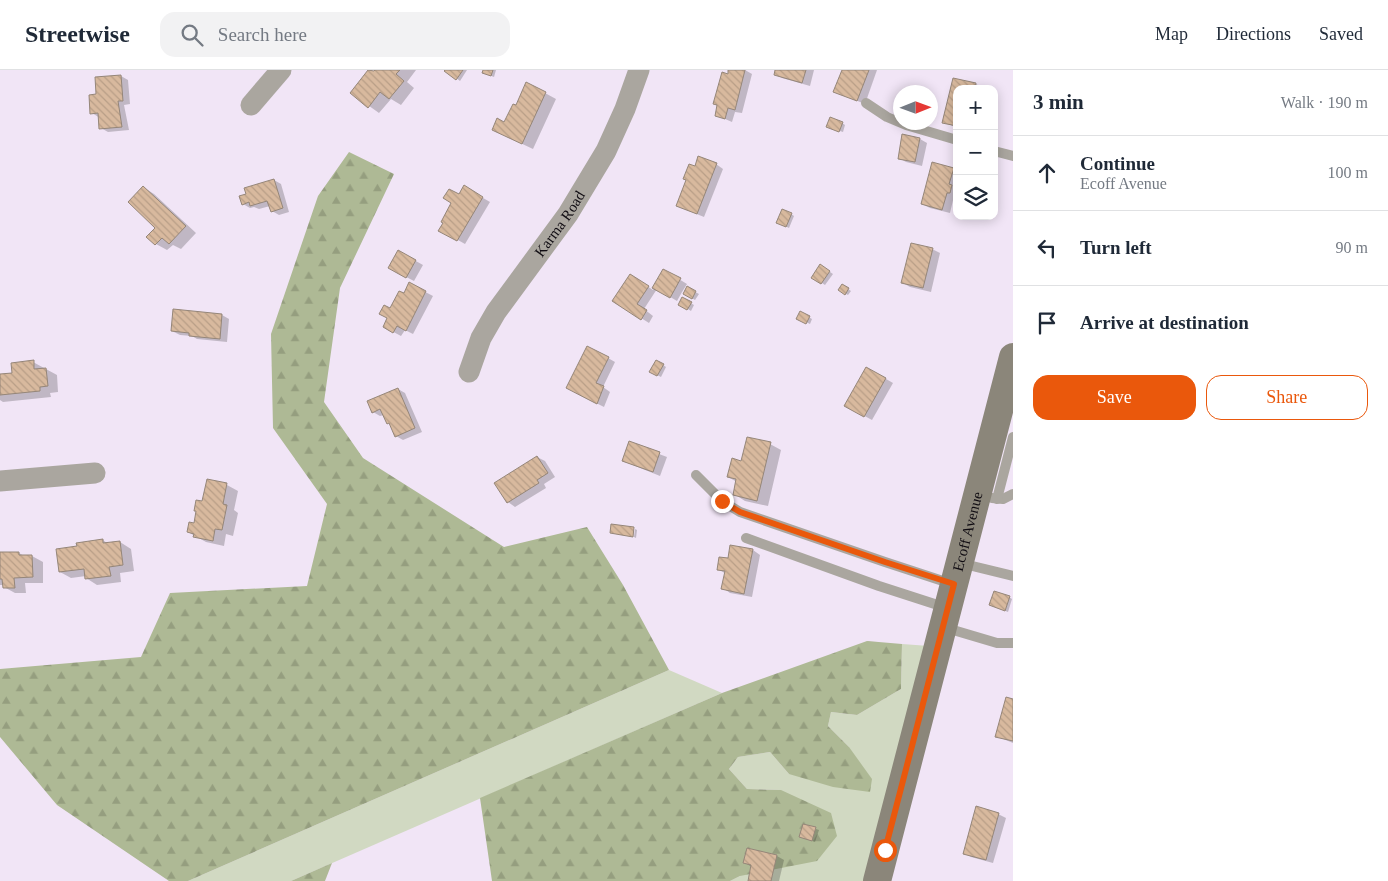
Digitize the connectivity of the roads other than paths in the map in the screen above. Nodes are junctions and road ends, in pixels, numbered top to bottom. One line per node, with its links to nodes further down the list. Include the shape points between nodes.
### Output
1 (281, 70): 4 (street)
2 (639, 70): 9 (street, Karma Road, via 625,109 588,183 496,312 481,338)
3 (866, 103): 5 (lane, via 906,125)
4 (251, 105)
5 (953, 139)
6 (998, 152): 7 (lane)
7 (1013, 156)
8 (1013, 356): 15 (street, Ecoff Avenue)
9 (469, 372)
10 (1013, 437): 15 (lane)
11 (95, 473): 13 (street)
12 (696, 475): 18 (lane, via 722,501 740,512 885,562)
13 (0, 481)
14 (1013, 494): 15 (lane, via 1003,499)
15 (986, 498): 18 (street, Ecoff Avenue)
16 (746, 538): 18 (lane, via 878,586)
17 (1013, 576): 18 (lane)
18 (951, 595): 19 (lane, via 997,643); 20 (street, Ecoff Avenue)
19 (1013, 643)
20 (878, 881)

